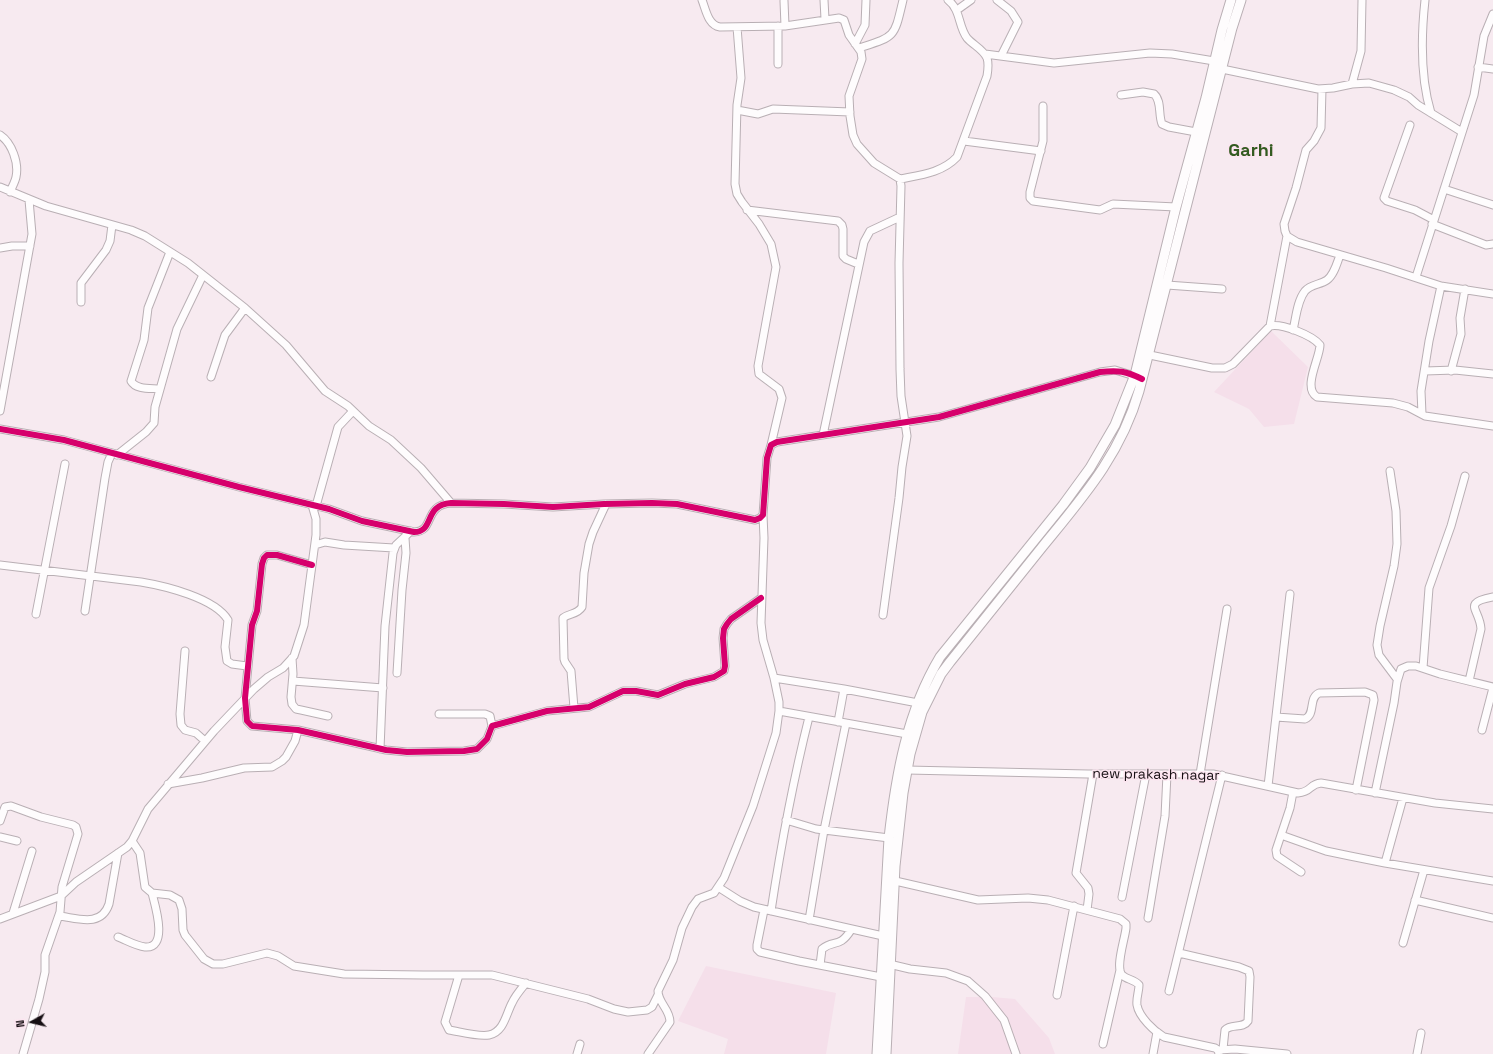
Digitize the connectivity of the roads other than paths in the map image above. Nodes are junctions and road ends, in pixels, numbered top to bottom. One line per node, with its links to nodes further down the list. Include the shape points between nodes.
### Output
1 (702, 0): 17 (street, via 713,24 720,27)
2 (824, 0): 15 (street)
3 (866, 0): 18 (street, via 865,25)
4 (903, 0): 18 (street, via 896,27 890,36 884,40)
5 (948, 0): 13 (street)
6 (971, 0): 13 (street)
7 (998, 0): 20 (street, via 1015,15 1018,22)
8 (1231, 0): 21 (main road)
9 (1241, 0): 24 (main road)
10 (1362, 0): 26 (street, via 1361,51)
11 (1425, 0): 32 (street, via 1422,33 1426,94)
12 (784, 1): 16 (street)
13 (957, 10): 19 (street, via 967,37)
14 (1493, 14): 23 (street, via 1484,36)
15 (825, 19): 16 (street); 18 (street, via 844,20 849,36)
16 (782, 26): 17 (street); 22 (street)
17 (737, 27): 30 (street, via 741,78)
18 (857, 46): 31 (street, via 862,59 851,87)
19 (985, 54): 20 (street); 37 (street, via 988,62 987,76)
20 (1001, 56): 21 (street, via 1054,64 1162,53)
21 (1214, 61): 34 (main road)
22 (778, 64)
23 (1478, 67): 25 (street); 35 (street, via 1474,96)
24 (1222, 68): 27 (street); 59 (main road)
25 (1493, 69)
26 (1352, 84): 27 (street); 32 (street, via 1369,83 1394,90)
27 (1322, 89): 50 (street, via 1321,128 1304,156 1284,224)
28 (1121, 95): 34 (street, via 1143,92 1154,94 1159,100 1162,124)
29 (1043, 106): 38 (street, via 1044,133)
30 (737, 110): 31 (street, via 758,114 773,109); 46 (street, via 735,184 737,194)
31 (850, 112): 39 (street, via 857,144 874,163)
32 (1431, 113): 35 (street)
33 (1410, 125): 48 (street, via 1384,198 1415,210)
34 (1196, 132): 45 (main road)
35 (1462, 132): 41 (street)
36 (0, 135): 42 (street, via 10,146 17,169 15,183)
37 (964, 141): 38 (street); 39 (street, via 957,157 945,167)
38 (1040, 151): 45 (street, via 1030,192 1033,202 1100,210 1114,204)
39 (900, 179): 47 (street)
40 (0, 187): 42 (street)
41 (1444, 189): 44 (street); 48 (street)
42 (10, 192): 43 (street)
43 (29, 200): 49 (street); 52 (street, via 32,228)
44 (1493, 205)
45 (1176, 207): 68 (main road)
46 (747, 210): 56 (street, via 838,220 843,229 843,256); 82 (street, via 771,244 776,267 758,366 759,374 779,389 782,398)
47 (900, 217): 56 (street, via 870,231); 78 (street, via 899,356)
48 (1433, 222): 51 (street, via 1486,245); 58 (street)
49 (112, 225): 54 (street, via 136,232); 64 (street, via 106,250 81,283)
50 (1288, 236): 55 (street, via 1297,242); 66 (street)
51 (1493, 244)
52 (30, 246): 53 (street); 75 (street)
53 (0, 248)
54 (170, 252): 57 (street); 74 (street, via 148,308 144,340 131,381 133,385)
55 (1340, 255): 58 (street); 67 (street, via 1330,277 1304,292)
56 (858, 264): 81 (street)
57 (203, 275): 65 (street); 74 (street, via 177,329)
58 (1416, 277): 60 (street)
59 (1167, 285): 61 (street); 68 (main road)
60 (1441, 286): 62 (street); 69 (street)
61 (1222, 289)
62 (1465, 290): 63 (street); 70 (street, via 1460,318 1461,334)
63 (1493, 294)
64 (81, 302)
65 (245, 308): 72 (street, via 225,335); 76 (street, via 286,345 325,391)
66 (1270, 326): 67 (street, via 1279,325); 68 (street, via 1233,364 1225,368 1212,368)
67 (1293, 330): 77 (street, via 1312,337 1320,345 1310,389 1313,394 1392,403 1408,406)
68 (1144, 354): 73 (main road)
69 (1425, 371): 70 (street); 77 (street, via 1421,391)
70 (1451, 371): 71 (street)
71 (1493, 374)
72 (211, 377)
73 (1139, 377): 78 (street, via 1115,370 1100,372 946,415); 119 (main road, via 1090,468 940,657); 134 (main road, via 1128,424 1101,472 941,674 922,712)
74 (160, 390): 83 (street, via 154,423 146,432)
75 (0, 411)
76 (353, 411): 87 (street, via 416,463); 89 (street, via 338,427)
77 (1422, 414): 79 (street, via 1433,418)
78 (905, 422): 81 (street); 105 (street, via 908,436)
79 (1493, 426)
80 (0, 429): 83 (street, via 64,440)
81 (823, 435): 82 (street, via 783,440)
82 (771, 445): 90 (street, via 767,458)
83 (114, 454): 89 (street); 98 (street, via 108,462)
84 (65, 464): 97 (street)
85 (1390, 471): 112 (street, via 1396,511 1396,544 1394,566 1377,645 1380,655)
86 (1465, 476): 109 (street, via 1429,588)
87 (451, 503): 88 (street, via 553,507); 91 (street, via 434,510 420,532)
88 (606, 504): 90 (street, via 677,504 755,520); 120 (street, via 589,544 582,607 563,618 564,659 571,671)
89 (314, 506): 91 (street); 93 (street)
90 (763, 515): 101 (street)
91 (411, 531): 92 (street)
92 (405, 538): 94 (street); 110 (street)
93 (315, 545): 94 (street, via 325,542); 96 (street)
94 (394, 548): 115 (street, via 385,626)
95 (0, 565): 97 (street)
96 (312, 565): 107 (street, via 304,625); 108 (street, via 277,554 266,555 264,558)
97 (45, 570): 98 (street); 104 (street)
98 (91, 576): 103 (street); 108 (street, via 158,585 187,594 212,606 228,620 225,647 227,661)
99 (1290, 594): 125 (street)
100 (1493, 597): 113 (street, via 1479,600 1474,605 1481,629)
101 (761, 598): 111 (street, via 761,632); 120 (street, via 731,619 724,629 726,666 720,675 685,684 658,695 636,691 623,692 595,706)
102 (1227, 609): 138 (street)
103 (85, 611)
104 (36, 614)
105 (883, 615)
106 (185, 651): 132 (street, via 180,725)
107 (292, 658): 114 (street); 118 (street)
108 (247, 666): 118 (street)
109 (1423, 668): 112 (street, via 1408,666 1401,669); 113 (street)
110 (397, 673)
111 (774, 678): 117 (street); 121 (street)
112 (1398, 679): 144 (street)
113 (1469, 681): 116 (street)
114 (293, 682): 115 (street); 123 (street, via 293,706)
115 (383, 688): 133 (street)
116 (1493, 688): 130 (street)
117 (844, 689): 119 (street); 126 (street)
118 (245, 698): 129 (street, via 249,725); 132 (street)
119 (918, 703): 131 (main road)
120 (574, 708): 128 (street, via 546,711)
121 (779, 711): 124 (street); 162 (street, via 776,733 753,806 741,839)
122 (439, 714): 128 (street, via 484,714 490,716)
123 (328, 716)
124 (809, 717): 126 (street); 147 (street)
125 (1276, 717): 141 (street); 142 (street, via 1309,718 1314,698 1319,693 1365,692 1373,695)
126 (838, 722): 127 (street)
127 (846, 723): 131 (street); 149 (street)
128 (492, 726): 133 (street, via 487,740 477,749 397,752)
129 (298, 730): 133 (street); 140 (street, via 291,749 282,762 276,765 266,768 244,768)
130 (1482, 730)
131 (907, 734): 152 (main road)
132 (205, 740): 140 (street)
133 (380, 748)
134 (907, 770): 135 (street, new prakash nagar); 160 (main road)
135 (1093, 774): 136 (street, new prakash nagar); 169 (street, via 1076,873 1088,888)
136 (1146, 774): 137 (street, new prakash nagar); 165 (street)
137 (1167, 774): 138 (street, new prakash nagar); 172 (street, via 1165,816)
138 (1200, 774): 139 (street, new prakash nagar)
139 (1222, 776): 141 (street, new prakash nagar); 180 (street)
140 (168, 784): 153 (street, via 148,809)
141 (1268, 786): 143 (street, new prakash nagar)
142 (1356, 790): 143 (street, new prakash nagar, via 1316,783 1305,793); 144 (street, new prakash nagar)
143 (1293, 792): 150 (street)
144 (1375, 793): 145 (street, new prakash nagar)
145 (1403, 798): 146 (street, new prakash nagar); 157 (street)
146 (1493, 809)
147 (786, 820): 149 (street); 168 (street)
148 (0, 821): 164 (street, via 7,806 76,827 78,834 65,876)
149 (824, 830): 152 (street); 175 (street)
150 (1281, 835): 157 (street, via 1326,851); 159 (street, via 1277,856)
151 (0, 837): 154 (street)
152 (889, 838): 160 (main road)
153 (132, 841): 156 (street); 163 (street, via 140,853 145,886)
154 (17, 842)
155 (32, 851): 170 (street)
156 (118, 853): 164 (street, via 76,882); 171 (street, via 107,911 102,916 89,920)
157 (1385, 863): 158 (street)
158 (1424, 870): 161 (street); 166 (street)
159 (1301, 872)
160 (890, 880): 167 (street, via 978,900 1039,898); 177 (main road); 181 (main road)
161 (1493, 881)
162 (718, 887): 168 (street, via 747,905); 188 (street, via 714,892 698,900 689,912 674,960)
163 (152, 893): 178 (street, via 158,920 158,940 149,947 144,947); 184 (street, via 170,895 179,900 185,935 204,959 214,964 267,953 278,956 294,966 339,974)
164 (62, 896): 170 (street); 171 (street)
165 (1122, 897)
166 (1415, 900): 173 (street); 179 (street)
167 (1074, 906): 169 (street); 189 (street)
168 (767, 910): 175 (street); 182 (street, via 757,949 760,952)
169 (1087, 910): 183 (street, via 1120,919 1126,924)
170 (13, 913): 174 (street)
171 (59, 916): 195 (street, via 45,955 43,985)
172 (1148, 918)
173 (1493, 918)
174 (0, 919)
175 (809, 920): 176 (street)
176 (851, 930): 177 (street); 182 (street, via 842,941 822,949)
177 (883, 936): 185 (main road)
178 (118, 937)
179 (1403, 943)
180 (1179, 953): 187 (street); 194 (street, via 1248,971 1248,1021 1242,1026 1232,1026 1225,1030)
181 (890, 964): 199 (main road); 200 (street, via 946,973 968,981 985,996 1004,1020)
182 (820, 965): 185 (street)
183 (1120, 970): 190 (street, via 1124,977 1139,985 1137,1006 1149,1025); 193 (street)
184 (459, 975): 186 (street, via 492,975); 186 (street, via 446,1026 449,1030 484,1036 496,1032 501,1027 512,1003)
185 (881, 977): 198 (main road)
186 (526, 983): 188 (street, via 628,1012 647,1010 652,1007)
187 (1169, 992)
188 (658, 995): 197 (street, via 668,1012 670,1022)
189 (1057, 995)
190 (1157, 1032): 194 (street, via 1164,1037); 201 (street)
191 (1421, 1032): 203 (street)
192 (580, 1044): 196 (street)
193 (1103, 1044)
194 (1220, 1051): 202 (street, via 1252,1050)
195 (23, 1054)
196 (577, 1054)
197 (648, 1054)
198 (876, 1054)
199 (886, 1054)
200 (1016, 1054)
201 (1153, 1054)
202 (1287, 1054)
203 (1417, 1054)

